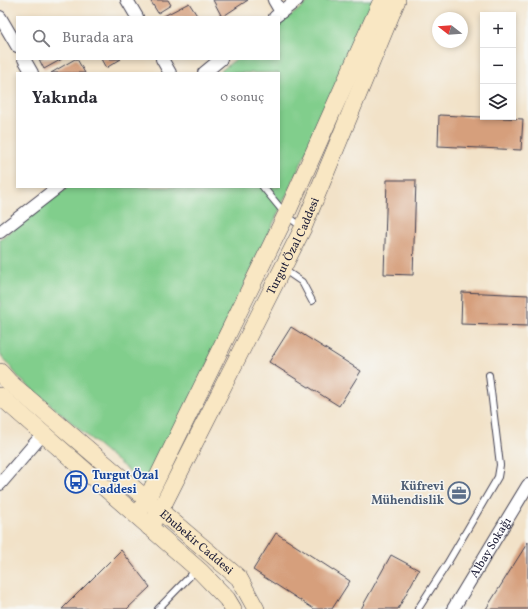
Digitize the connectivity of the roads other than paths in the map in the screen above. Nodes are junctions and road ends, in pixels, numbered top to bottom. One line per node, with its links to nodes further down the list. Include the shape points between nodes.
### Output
1 (127, 0): 7 (street)
2 (274, 0): 6 (street)
3 (297, 0): 6 (street)
4 (382, 0): 18 (street, Turgut Özal Caddesi)
5 (397, 0): 19 (street, Turgut Özal Caddesi)
6 (278, 15)
7 (136, 16)
8 (0, 17): 9 (street)
9 (16, 44)
10 (25, 60): 13 (street)
11 (163, 60): 14 (street)
12 (221, 60): 15 (street)
13 (31, 72)
14 (169, 72)
15 (205, 72)
16 (57, 188): 20 (street)
17 (264, 188): 18 (lane)
18 (286, 215): 19 (lane); 29 (street, Turgut Özal Caddesi)
19 (303, 228): 21 (street, Turgut Özal Caddesi)
20 (0, 232)
21 (283, 268): 22 (lane, via 302,282); 30 (street, Turgut Özal Caddesi)
22 (312, 301)
23 (0, 372): 29 (street, Ebubekir Caddesi)
24 (489, 375): 36 (lane, via 500,465 498,477)
25 (0, 396): 26 (street, Ebubekir Caddesi)
26 (43, 434): 27 (street); 31 (street, Ebubekir Caddesi)
27 (0, 484)
28 (528, 485): 37 (street, Albay Sokağı)
29 (147, 499): 30 (street, Ebubekir Caddesi); 31 (street, Turgut Özal Caddesi)
30 (160, 511): 31 (street, Turgut Özal Caddesi); 35 (street, Ebubekir Caddesi, via 239,578)
31 (143, 521): 32 (street, Ebubekir Caddesi)
32 (197, 569): 33 (lane); 34 (street, Ebubekir Caddesi, via 227,599)
33 (158, 609)
34 (233, 609)
35 (256, 609)
36 (418, 609)
37 (453, 609)

